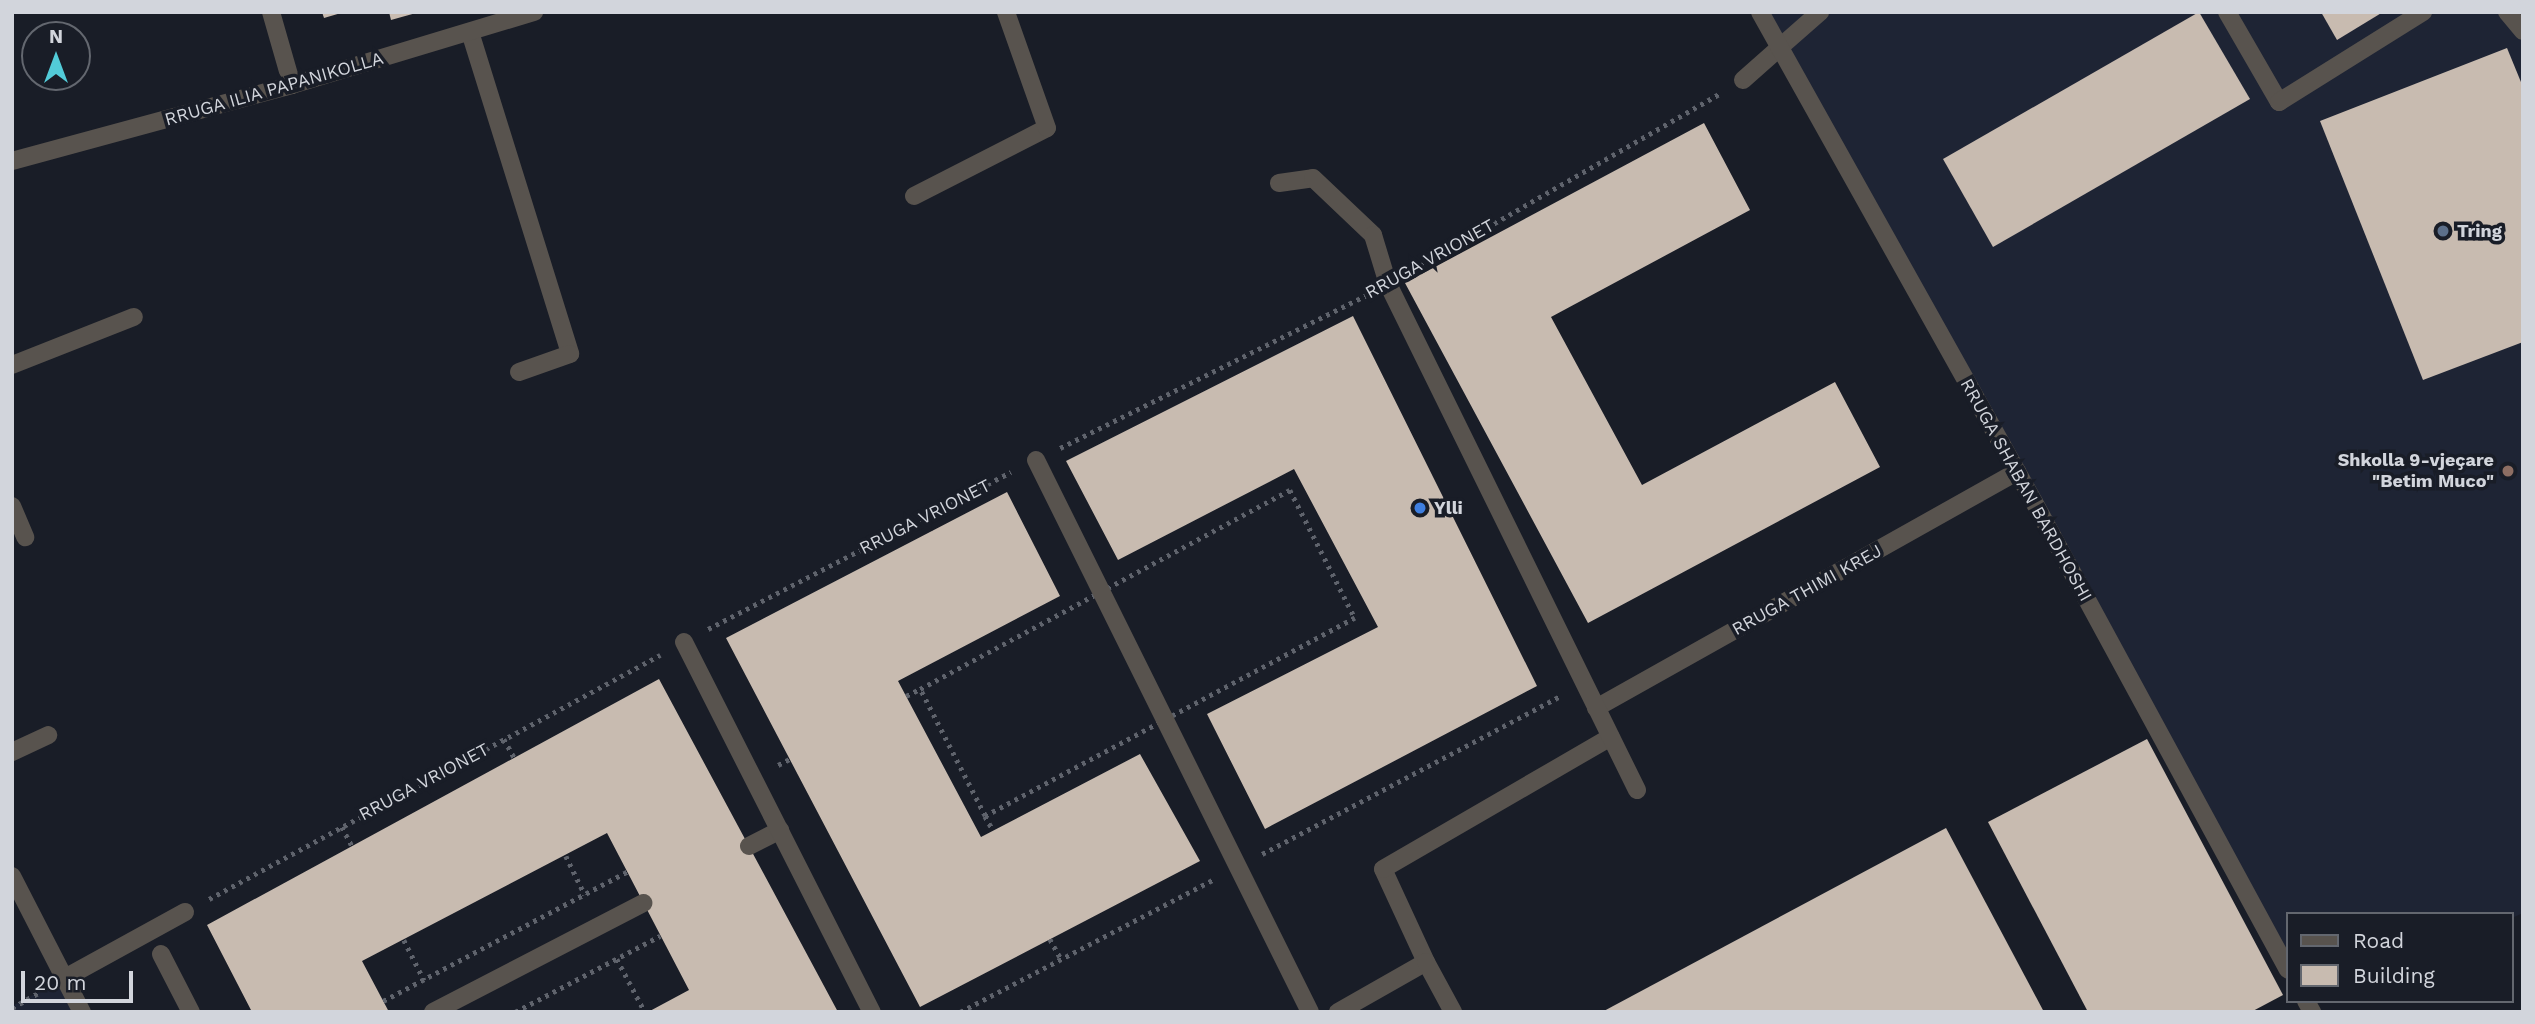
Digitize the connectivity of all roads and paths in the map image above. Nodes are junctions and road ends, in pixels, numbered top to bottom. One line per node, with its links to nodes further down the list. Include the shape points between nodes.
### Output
1 (271, 12): 13 (street)
2 (534, 12): 10 (street, RRUGA ILIA PAPANIKOLLA)
3 (1006, 12): 16 (street, via 1047,128)
4 (1760, 12): 11 (street, RRUGA SHABAN BARDHOSHI)
5 (1820, 12): 11 (street)
6 (2227, 12): 7 (street, via 2279,102)
7 (2423, 12)
8 (2507, 12): 9 (street)
9 (2523, 31)
10 (470, 32): 13 (street, RRUGA ILIA PAPANIKOLLA); 20 (street, via 570,354)
11 (1779, 48): 12 (street); 22 (street, RRUGA SHABAN BARDHOSHI)
12 (1742, 80): 17 (path, RRUGA VRIONET)
13 (292, 85): 14 (street, RRUGA ILIA PAPANIKOLLA)
14 (12, 161)
15 (1279, 183): 17 (street, via 1313,178 1373,235)
16 (914, 196)
17 (1388, 284): 21 (path, RRUGA VRIONET); 28 (street)
18 (134, 317): 19 (street)
19 (12, 365)
20 (519, 372)
21 (1036, 460): 26 (street); 27 (path, RRUGA VRIONET)
22 (2017, 472): 32 (street, RRUGA THIMI KREJ); 60 (street, RRUGA SHABAN BARDHOSHI)
23 (12, 506): 24 (street)
24 (25, 537)
25 (1128, 578): 31 (path, via 1290,489 1355,618)
26 (1101, 592): 29 (path); 33 (street)
27 (684, 642): 36 (path, RRUGA VRIONET); 42 (street)
28 (1584, 684): 32 (street); 47 (path)
29 (920, 689): 30 (path); 40 (path)
30 (906, 696)
31 (1195, 703)
32 (1596, 708): 35 (street)
33 (1165, 719): 40 (path); 47 (street)
34 (48, 735): 37 (street)
35 (1611, 737): 39 (street); 59 (street, via 1383,869)
36 (503, 739): 38 (path); 41 (path, RRUGA VRIONET)
37 (12, 752)
38 (514, 757)
39 (1637, 790)
40 (985, 816): 43 (path)
41 (342, 827): 44 (path); 52 (path, RRUGA VRIONET)
42 (780, 830): 45 (street); 69 (street)
43 (993, 830)
44 (352, 846)
45 (749, 846)
46 (566, 856): 50 (path)
47 (1238, 867): 58 (path); 71 (street)
48 (627, 872): 50 (path)
49 (12, 876): 61 (street)
50 (585, 895): 62 (path)
51 (643, 903): 66 (street)
52 (185, 912): 61 (street)
53 (660, 936): 57 (path)
54 (1050, 939): 58 (path)
55 (404, 940): 62 (path)
56 (161, 954): 65 (street)
57 (617, 959): 67 (path); 68 (path)
58 (1061, 959): 70 (path)
59 (1426, 962): 72 (street); 73 (street)
60 (2286, 966)
61 (65, 978): 64 (street)
62 (424, 980): 63 (path)
63 (383, 1001)
64 (82, 1012)
65 (191, 1012)
66 (433, 1012)
67 (515, 1012)
68 (645, 1012)
69 (872, 1012)
70 (960, 1012)
71 (1310, 1012)
72 (1338, 1012)
73 (1453, 1012)

